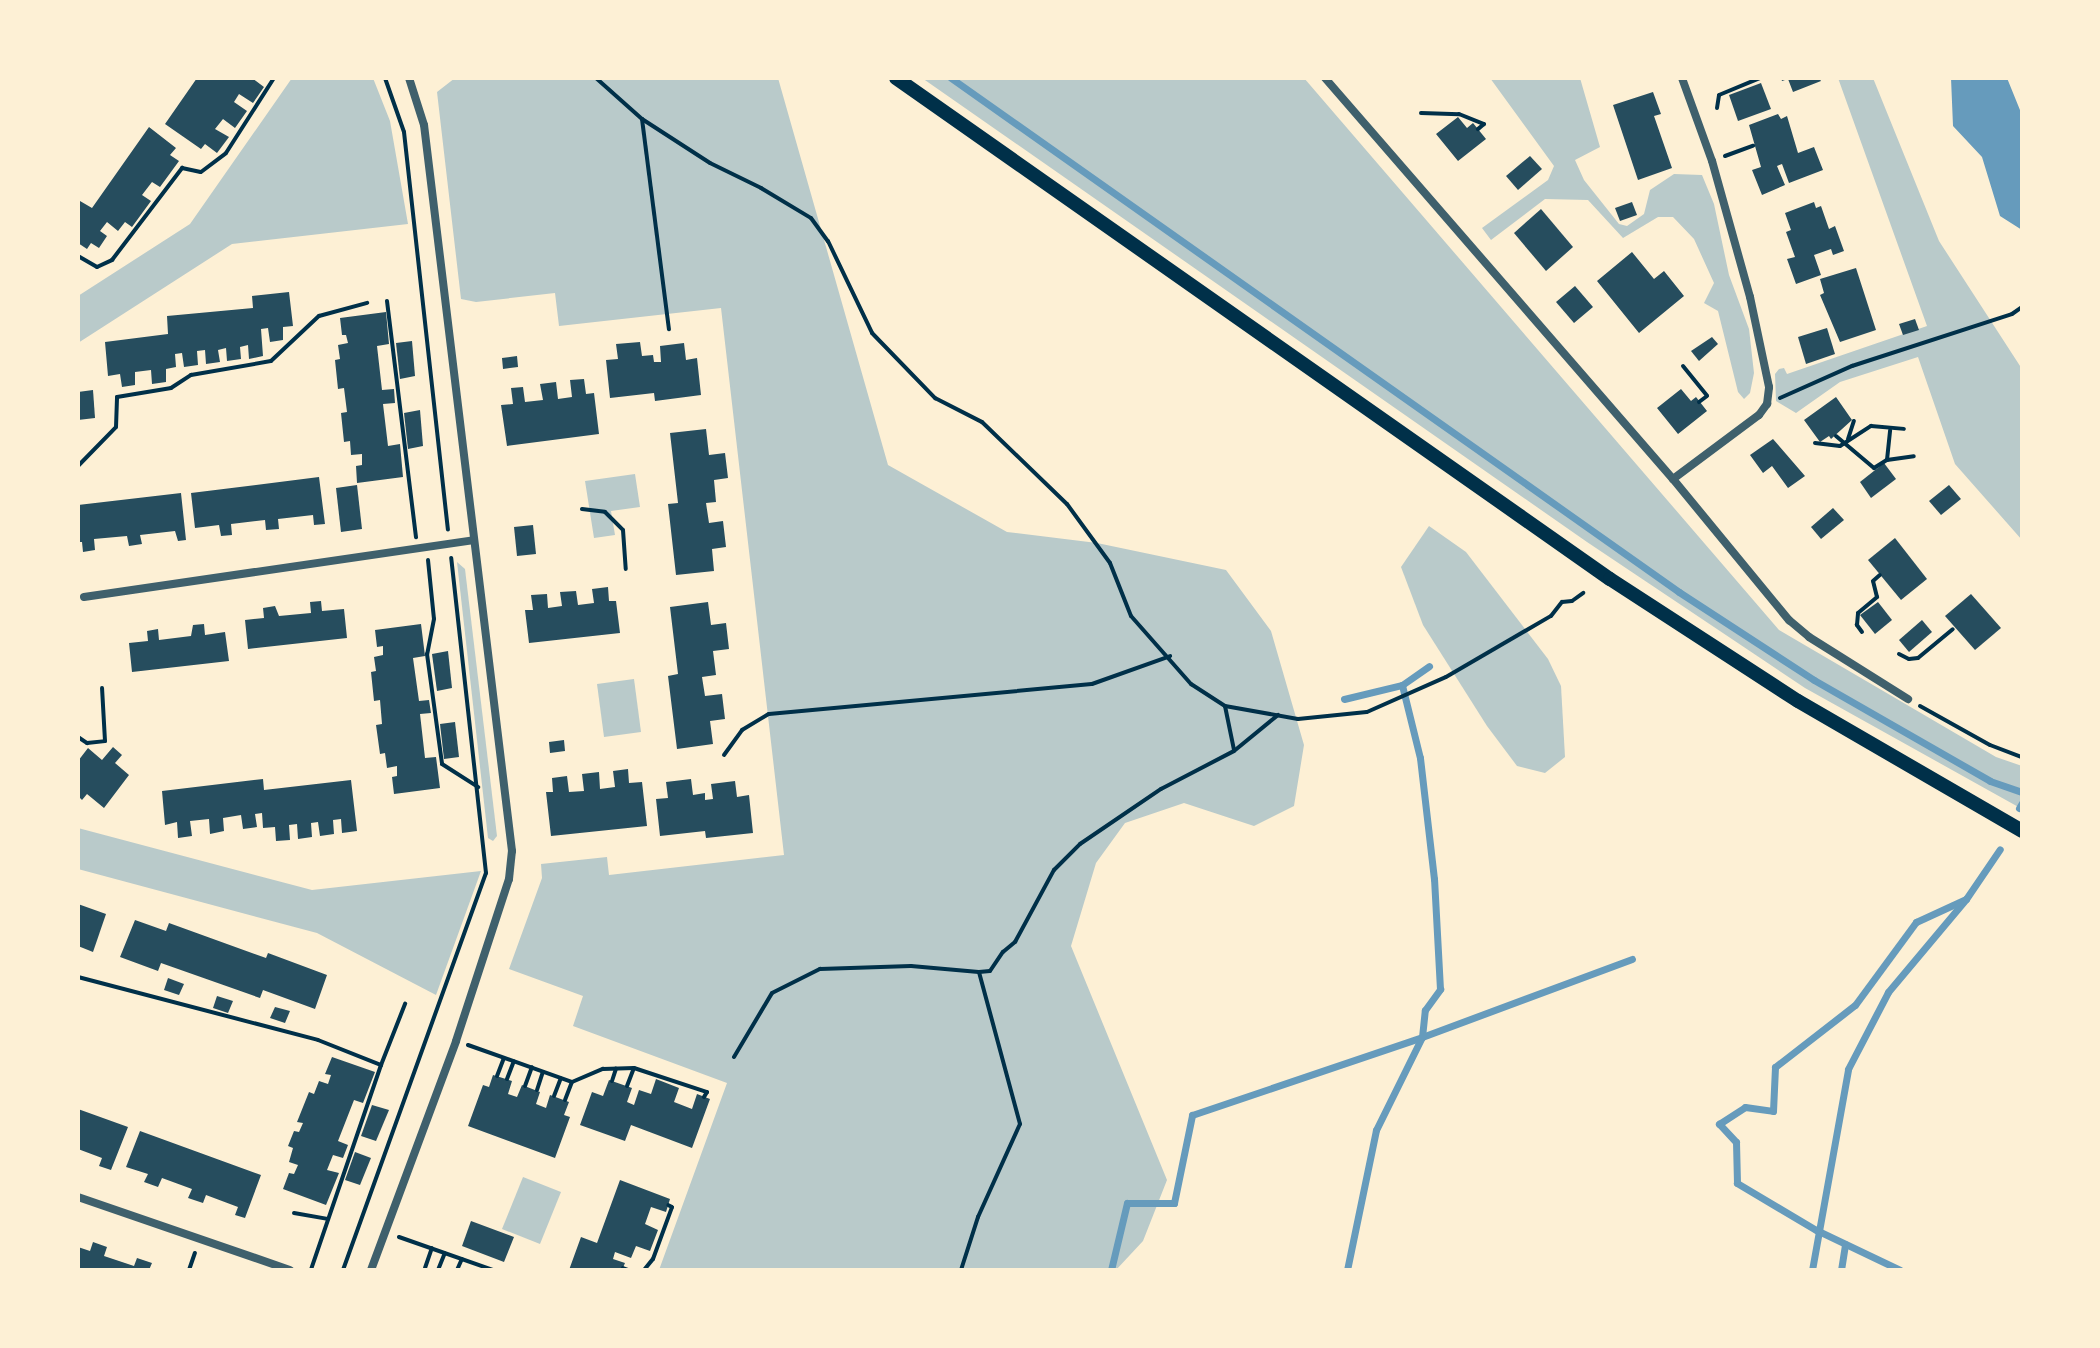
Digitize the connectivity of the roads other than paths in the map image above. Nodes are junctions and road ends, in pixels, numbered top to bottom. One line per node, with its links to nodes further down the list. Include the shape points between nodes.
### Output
1 (409, 78): 8 (street, via 424,125)
2 (887, 78): 6 (main road)
3 (896, 78): 6 (main road)
4 (1325, 78): 7 (street)
5 (1682, 78): 7 (street, via 1712,161 1769,387 1759,415)
6 (937, 109): 11 (main road, via 1610,579 1798,701)
7 (1673, 479): 10 (street, via 1789,620)
8 (474, 540): 9 (street); 14 (street, via 512,851 509,879)
9 (84, 597)
10 (1908, 699)
11 (2022, 831)
12 (78, 1197): 13 (street)
13 (290, 1270)
14 (371, 1270)

